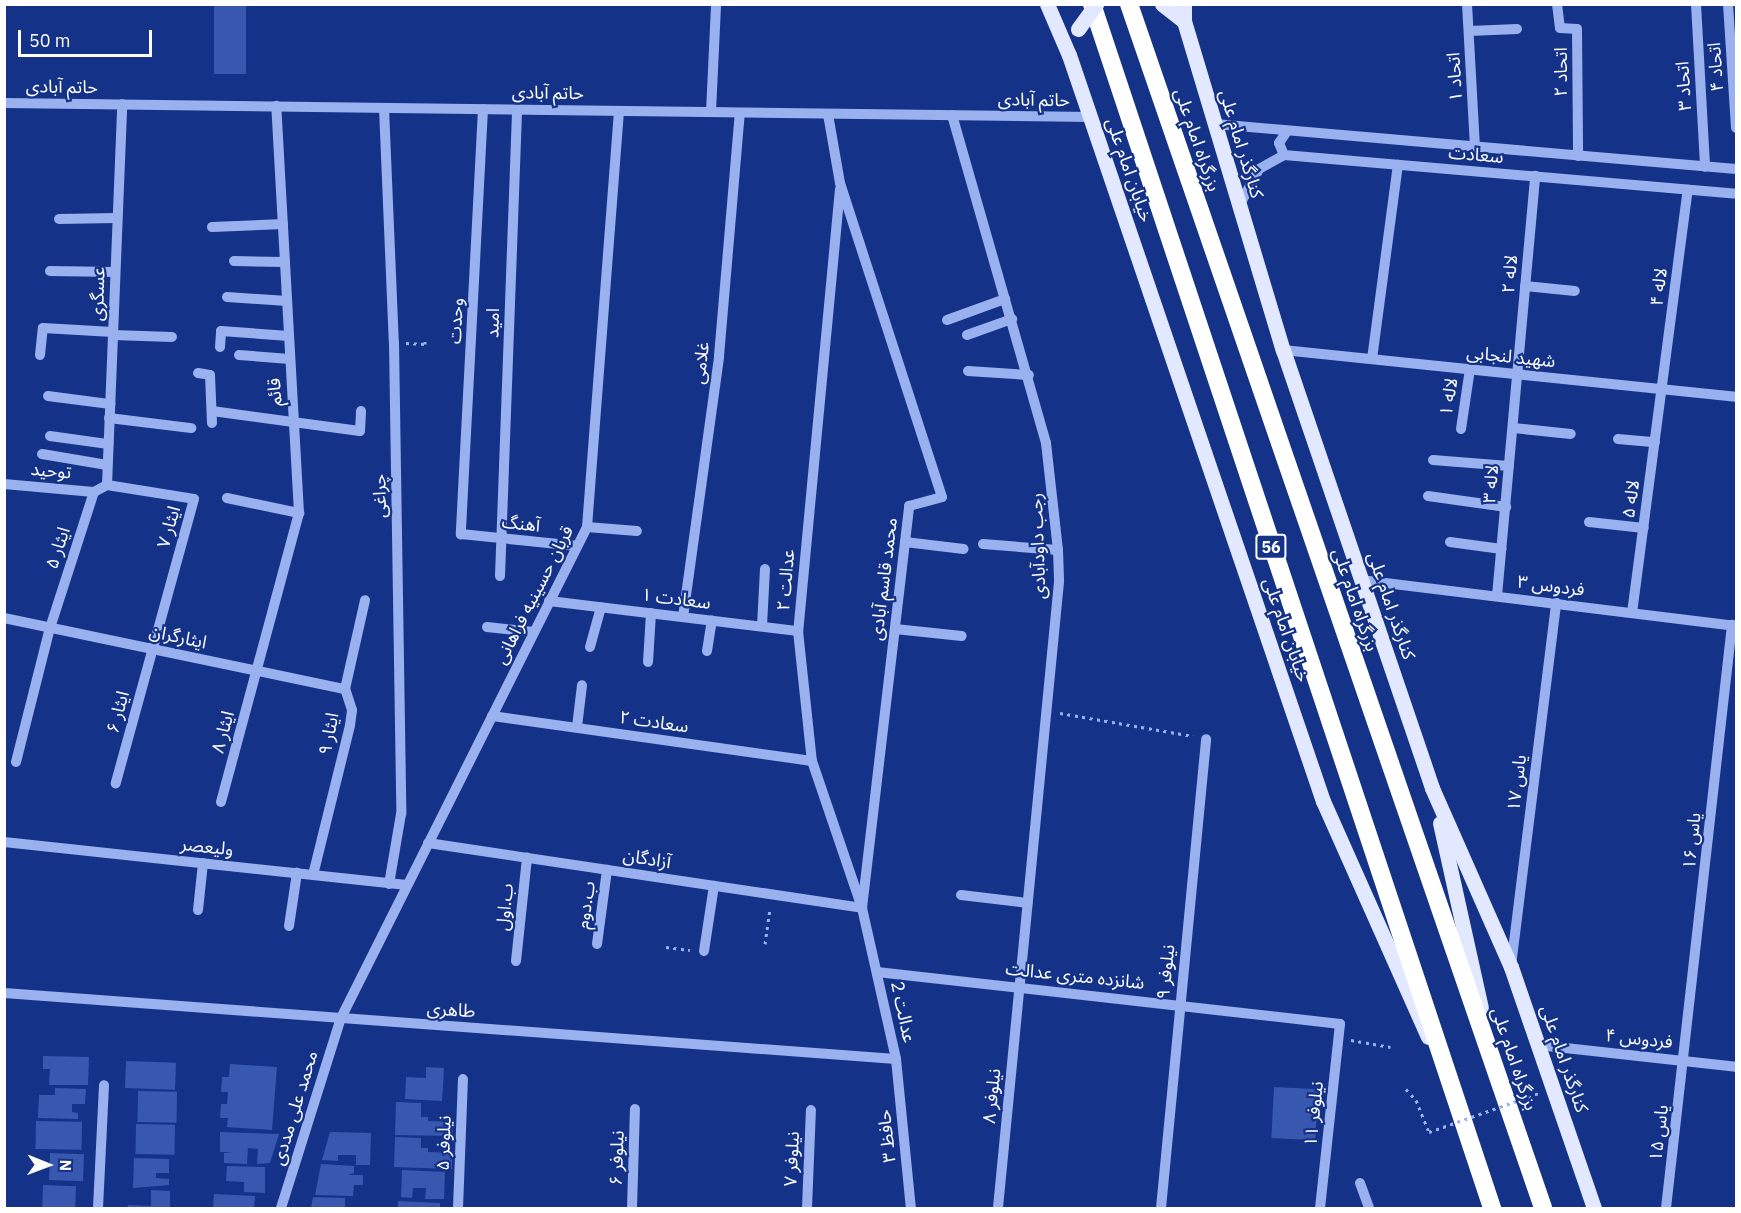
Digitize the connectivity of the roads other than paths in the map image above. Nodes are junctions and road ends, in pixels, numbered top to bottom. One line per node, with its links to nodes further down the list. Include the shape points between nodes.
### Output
1 (716, 4): 22 (street)
2 (1047, 4): 14 (main road, خیابان امام علی)
3 (1094, 4): 14 (main road, bridge); 180 (highway, 56)
4 (1129, 4): 177 (highway, بزرگراه امام علی / 56)
5 (1162, 4): 11 (main road)
6 (1184, 4): 11 (main road, کنارگذر امام علی)
7 (1467, 4): 13 (street, اتحاد ۱)
8 (1557, 4): 32 (street, اتحاد ۲, via 1560,28 1577,29)
9 (1696, 4): 34 (street, اتحاد ۳)
10 (1728, 4): 28 (street, اتحاد ۴)
11 (1184, 21): 27 (main road, کنارگذر امام علی)
12 (1517, 29): 13 (street)
13 (1469, 31): 30 (street, اتحاد ۱)
14 (1069, 55): 26 (main road, خیابان امام علی)
15 (4, 103): 16 (street, حاتم آبادی)
16 (122, 104): 17 (street, حاتم آبادی); 41 (street, عسگری)
17 (276, 106): 18 (street, حاتم آبادی); 43 (street, قائم)
18 (384, 108): 19 (street, حاتم آبادی); 155 (street, چراغی, via 394,343 401,814)
19 (483, 109): 20 (street, حاتم آبادی); 103 (street, وحدت)
20 (517, 110): 21 (street, حاتم آبادی); 104 (street, امید)
21 (619, 111): 22 (street, حاتم آبادی); 100 (street, قربان حسینیه فراهانی)
22 (711, 112): 23 (street, حاتم آبادی)
23 (740, 112): 24 (street, حاتم آبادی); 122 (street, غلامی, via 719,356)
24 (828, 114): 25 (street, حاتم آبادی); 37 (street, محمد قاسم آبادی)
25 (952, 115): 26 (street, حاتم آبادی); 52 (street, رجب داودآبادی)
26 (1090, 117): 180 (main road, خیابان امام علی, via 1323,801)
27 (1215, 124): 29 (street, سعادت); 40 (main road, کنارگذر امام علی)
28 (1737, 128)
29 (1287, 131): 30 (street, سعادت); 31 (street, via 1279,143)
30 (1475, 147): 32 (street, سعادت)
31 (1284, 155): 33 (street, سعادت); 40 (street, via 1259,169)
32 (1578, 156): 34 (street, سعادت)
33 (1398, 165): 36 (street, سعادت); 65 (street)
34 (1704, 166): 35 (street, سعادت)
35 (1737, 169)
36 (1535, 176): 38 (street, سعادت); 49 (street, لاله ۲)
37 (840, 183): 105 (street, محمد قاسم آبادی, via 942,497 909,506); 130 (street, عدالت ۲)
38 (1688, 189): 39 (street, سعادت); 71 (street, لاله ۴)
39 (1737, 194)
40 (1239, 206): 61 (main road, کنارگذر امام علی)
41 (117, 218): 42 (street); 48 (street, عسگری)
42 (59, 219)
43 (283, 224): 44 (street); 46 (street, قائم)
44 (212, 227)
45 (234, 261): 46 (street)
46 (285, 262): 53 (street, قائم)
47 (50, 271): 48 (street)
48 (115, 272): 56 (street, عسگری)
49 (1525, 286): 50 (street); 69 (street, لاله ۲)
50 (1575, 291)
51 (227, 297): 53 (street)
52 (1005, 299): 54 (street); 55 (street, رجب داودآبادی)
53 (287, 301): 58 (street, قائم)
54 (947, 320)
55 (1012, 320): 57 (street); 70 (street, رجب داودآبادی)
56 (113, 334): 59 (street); 62 (street, via 44,328); 74 (street, عسگری)
57 (967, 335)
58 (289, 336): 60 (street, via 221,331); 64 (street, قائم)
59 (172, 338)
60 (220, 347)
61 (1283, 350): 65 (street, شهید لنجابی); 114 (main road, کنارگذر امام علی)
62 (40, 355)
63 (239, 356): 64 (street)
64 (290, 359): 78 (street, قائم)
65 (1372, 359): 66 (street, شهید لنجابی)
66 (1470, 369): 69 (street, شهید لنجابی); 82 (street, لاله ۱)
67 (968, 371): 70 (street)
68 (198, 373): 75 (street, via 210,375)
69 (1517, 374): 71 (street, شهید لنجابی); 80 (street, لاله ۳)
70 (1029, 375): 111 (street, رجب داودآبادی, via 1046,443)
71 (1662, 389): 73 (street, شهید لنجابی); 86 (street, لاله ۵)
72 (48, 396): 74 (street)
73 (1737, 397)
74 (110, 404): 77 (street, عسگری)
75 (212, 411): 78 (street); 79 (street)
76 (361, 411): 78 (street, via 360,431)
77 (109, 418): 81 (street); 87 (street, عسگری)
78 (294, 420): 98 (street, قائم)
79 (212, 423)
80 (1513, 428): 83 (street); 91 (street, لاله ۳)
81 (191, 429)
82 (1461, 429)
83 (1570, 434)
84 (50, 436): 87 (street)
85 (1618, 439): 86 (street)
86 (1655, 442): 101 (street, لاله ۵)
87 (108, 444): 90 (street, عسگری)
88 (42, 454): 90 (street)
89 (1433, 460): 91 (street)
90 (107, 465): 93 (street, عسگری)
91 (1509, 466): 97 (street, لاله ۳)
92 (4, 484): 94 (street, توحید)
93 (106, 485): 94 (street); 134 (street, ایثار ۷, via 194,499)
94 (94, 492): 128 (street, ایثار ۵)
95 (1428, 496): 97 (street)
96 (227, 498): 98 (street)
97 (1506, 507): 110 (street, لاله ۳)
98 (299, 513): 137 (street, قائم)
99 (1589, 522): 101 (street)
100 (586, 527): 102 (street); 108 (street, قربان حسینیه فراهانی)
101 (1644, 528): 121 (street, لاله ۵)
102 (637, 531)
103 (461, 534): 104 (street, آهنگ)
104 (502, 538): 108 (street, آهنگ); 113 (street, امید)
105 (905, 542): 109 (street); 129 (street, محمد قاسم آبادی)
106 (1450, 542): 110 (street)
107 (983, 544): 111 (street)
108 (577, 546): 117 (street, قربان حسینیه فراهانی)
109 (964, 549)
110 (1502, 549): 115 (street, لاله ۳)
111 (1058, 550): 159 (street, رجب داودآبادی, via 1059,582)
112 (765, 569): 126 (street)
113 (500, 576)
114 (1361, 580): 115 (street, فردوس ۳); 146 (main road, کنارگذر امام علی)
115 (1497, 596): 118 (street, فردوس ۳)
116 (364, 600): 139 (street, ایثار ۹)
117 (549, 602): 119 (street, سعادت ۱); 131 (street, قربان حسینیه فراهانی)
118 (1556, 603): 121 (street, فردوس ۳); 166 (street, یاس ۱۷)
119 (601, 607): 120 (street, سعادت ۱); 133 (street)
120 (651, 613): 122 (street, سعادت ۱); 136 (street)
121 (1632, 613): 125 (street, فردوس ۳)
122 (683, 617): 124 (street, سعادت ۱)
123 (4, 618): 128 (street, ایثارگران)
124 (712, 620): 126 (street, سعادت ۱); 135 (street)
125 (1734, 625): 175 (street, یاس ۱۶)
126 (762, 626): 130 (street, سعادت ۱)
127 (487, 627): 131 (street)
128 (50, 628): 134 (street, ایثارگران); 144 (street, ایثار ۵)
129 (895, 629): 132 (street); 160 (street, محمد قاسم آبادی)
130 (798, 631): 143 (street, عدالت ۲)
131 (534, 632): 140 (street, قربان حسینیه فراهانی)
132 (962, 636)
133 (590, 647)
134 (153, 649): 137 (street, ایثارگران); 145 (street, ایثار ۶)
135 (706, 651)
136 (648, 662)
137 (257, 670): 139 (street, ایثارگران); 147 (street, ایثار ۸)
138 (582, 685): 141 (street)
139 (345, 689): 154 (street, ایثار ۹, via 352,710 350,725)
140 (492, 716): 141 (street, سعادت ۲); 149 (street, قربان حسینیه فراهانی)
141 (577, 727): 143 (street, سعادت ۲)
142 (1206, 739): 170 (street, نیلوفر ۹)
143 (812, 761): 160 (street, عدالت ۲)
144 (16, 762)
145 (116, 783)
146 (1432, 788): 166 (main road, کنارگذر امام علی); 177 (main road)
147 (221, 802)
148 (4, 842): 151 (street, ولیعصر)
149 (428, 843): 150 (street, آزادگان); 156 (street, قربان حسینیه فراهانی)
150 (527, 858): 152 (street, آزادگان); 165 (street, ب.اول)
151 (203, 863): 153 (street, ولیعصر); 161 (street)
152 (607, 870): 157 (street, آزادگان); 163 (street, ب.دوم)
153 (297, 873): 154 (street, ولیعصر); 162 (street)
154 (313, 875): 155 (street, ولیعصر)
155 (389, 884): 156 (street, ولیعصر)
156 (407, 885): 171 (street, قربان حسینیه فراهانی)
157 (714, 886): 160 (street, آزادگان); 164 (street)
158 (961, 895): 159 (street)
159 (1028, 903): 168 (street, رجب داودآبادی)
160 (862, 908): 167 (street, عدالت ۲)
161 (198, 910)
162 (289, 926)
163 (597, 944)
164 (704, 951)
165 (516, 961)
166 (1511, 967): 173 (main road, کنارگذر امام علی)
167 (877, 972): 168 (street, شانزده متری عدالت); 174 (street, عدالت 2)
168 (1019, 987): 170 (street, شانزده متری عدالت); 190 (street, نیلوفر ۸)
169 (4, 993): 171 (street, طاهری)
170 (1179, 1004): 172 (street, شانزده متری عدالت); 191 (street, نیلوفر ۹)
171 (341, 1018): 174 (street, طاهری); 185 (street, محمد علی مددی)
172 (1340, 1024): 192 (street, نیلوفر ۱۱)
173 (1538, 1045): 175 (street, فردوس ۴); 196 (main road, کنارگذر امام علی)
174 (896, 1059): 189 (street, حافظ ۳)
175 (1684, 1061): 176 (street, فردوس ۴); 197 (street, یاس ۱۵)
176 (1737, 1066)
177 (1495, 1069): 195 (highway, بزرگراه امام علی)
178 (463, 1079): 186 (street, نیلوفر ۵)
179 (104, 1085): 184 (street)
180 (1451, 1089): 194 (highway)
181 (635, 1109): 187 (street, نیلوفر ۶)
182 (811, 1110): 188 (street, نیلوفر ۷)
183 (1360, 1183): 193 (street)
184 (98, 1209)
185 (281, 1209)
186 (458, 1209)
187 (632, 1209)
188 (807, 1209)
189 (911, 1209)
190 (998, 1209)
191 (1161, 1209)
192 (1320, 1209)
193 (1369, 1209)
194 (1492, 1209)
195 (1543, 1209)
196 (1594, 1209)
197 (1666, 1209)

